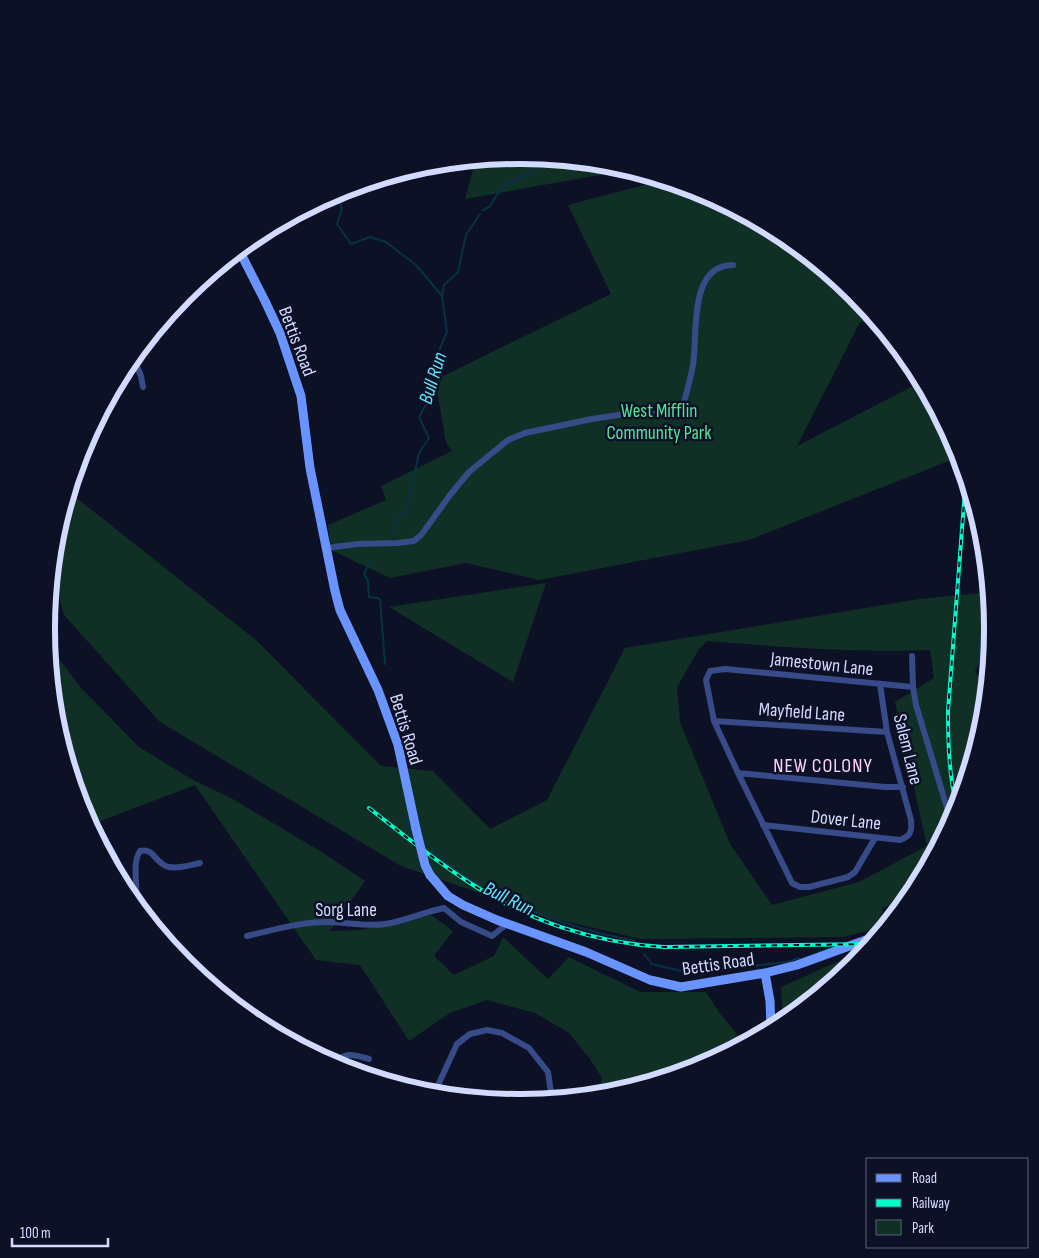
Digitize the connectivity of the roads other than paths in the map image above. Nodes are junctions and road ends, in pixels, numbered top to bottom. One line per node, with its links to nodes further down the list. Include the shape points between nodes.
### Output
1 (242, 256): 5 (street, Bettis Road, via 280,333 301,396 310,468)
2 (733, 265): 5 (street, via 723,265 710,274 699,295 693,365 680,414 625,414 525,433 508,440 469,472 414,541)
3 (137, 366): 4 (street)
4 (143, 387)
5 (326, 548): 19 (street, Bettis Road, bridge, via 340,610 378,690 398,745 423,858 430,875 448,896)
6 (912, 656): 8 (street)
7 (880, 684): 8 (street, Jamestown Lane); 9 (street, Jamestown Lane, via 725,669 710,671 706,680); 10 (street, Salem Lane)
8 (913, 687): 13 (street)
9 (714, 721): 10 (street, Mayfield Lane); 11 (street)
10 (887, 732): 12 (street, Salem Lane)
11 (738, 773): 12 (street); 15 (street)
12 (903, 787): 14 (street, Salem Lane)
13 (947, 810)
14 (910, 820): 16 (street, Dover Lane, via 912,830 908,837 900,840)
15 (763, 825): 16 (street, Dover Lane); 16 (street, via 792,883 800,887 848,877 855,872)
16 (875, 838)
17 (200, 863): 18 (street, via 168,867 150,852 140,851 136,863)
18 (137, 893)
19 (507, 924): 20 (street, Sorg Lane, via 492,936 461,922 444,908 384,924 369,926 325,922); 22 (street, Bettis Road, via 663,984 681,987)
20 (247, 936)
21 (865, 939): 22 (street, Bettis Road, via 797,965)
22 (765, 973): 23 (street)
23 (771, 1020)
24 (340, 1057): 25 (street, via 344,1054)
25 (369, 1059)
26 (438, 1086): 27 (street, via 458,1044 470,1034 487,1030 502,1033 529,1048 548,1072)
27 (551, 1093)

